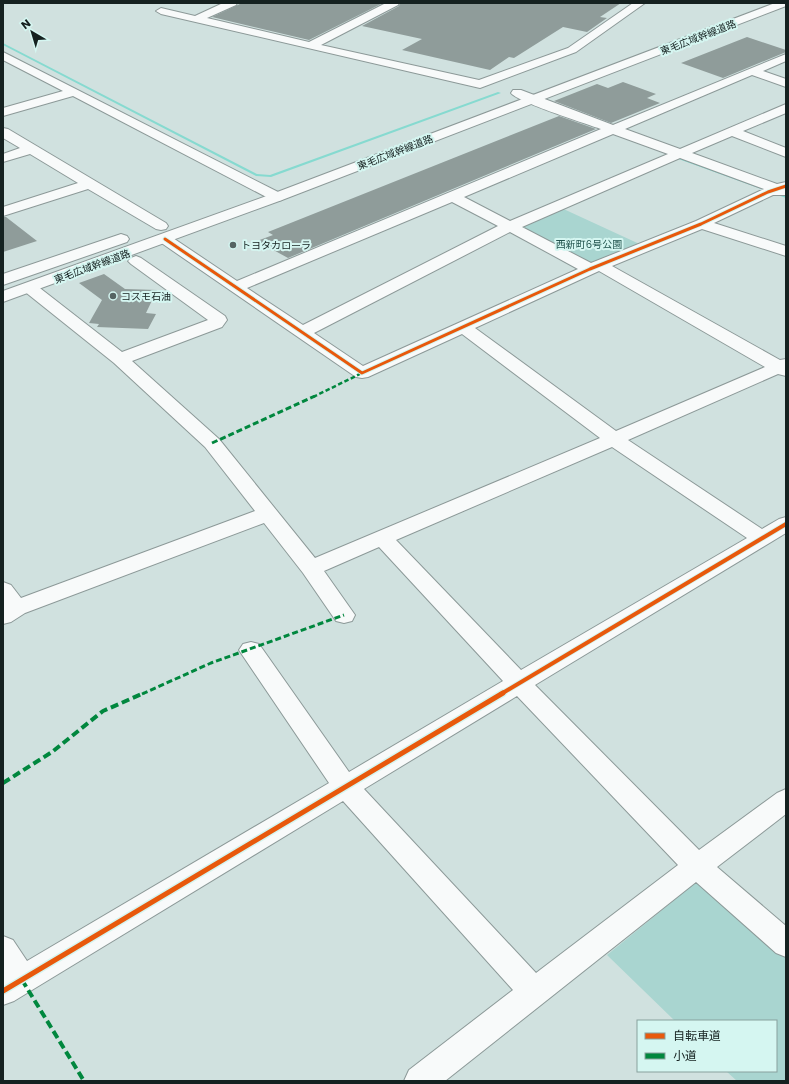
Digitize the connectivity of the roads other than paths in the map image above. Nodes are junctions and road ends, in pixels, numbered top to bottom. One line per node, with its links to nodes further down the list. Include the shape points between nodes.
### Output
1 (232, 3): 7 (street)
2 (394, 3): 8 (street)
3 (640, 3): 8 (street, via 572,50 480,84)
4 (756, 3): 14 (highway, 東毛広域幹線道路)
5 (786, 3): 15 (highway, 東毛広域幹線道路)
6 (161, 11): 7 (street)
7 (196, 19): 8 (street)
8 (310, 46)
9 (3, 54): 13 (street)
10 (786, 56): 11 (street)
11 (752, 71): 12 (street); 18 (street)
12 (786, 83)
13 (74, 92): 17 (street); 26 (street)
14 (517, 93): 15 (street); 26 (highway, 東毛広域幹線道路)
15 (533, 100): 18 (street); 29 (highway, 東毛広域幹線道路)
16 (786, 108): 19 (street)
17 (3, 112)
18 (611, 129): 23 (street); 28 (street)
19 (732, 131): 22 (street); 23 (street)
20 (3, 132): 21 (street)
21 (32, 149): 24 (street); 25 (street)
22 (786, 152)
23 (678, 154): 27 (street); 32 (street)
24 (3, 158)
25 (89, 184): 30 (street); 34 (street)
26 (262, 189): 29 (street); 34 (highway, 東毛広域幹線道路)
27 (783, 189): 31 (street)
28 (452, 196): 32 (street); 40 (street)
29 (277, 197): 34 (highway, 東毛広域幹線道路)
30 (3, 212)
31 (701, 224): 36 (street); 38 (street)
32 (509, 227): 38 (street); 44 (street)
33 (146, 231): 34 (highway, 東毛広域幹線道路)
34 (163, 232): 40 (street); 41 (highway, 東毛広域幹線道路)
35 (131, 236): 39 (highway, 東毛広域幹線道路)
36 (786, 251)
37 (136, 261): 45 (street, via 219,320 216,324)
38 (595, 267): 43 (street); 46 (street)
39 (3, 280)
40 (235, 287): 44 (street)
41 (30, 288): 42 (highway, 東毛広域幹線道路); 45 (street)
42 (3, 297)
43 (463, 327): 44 (street, via 362,373); 47 (street)
44 (302, 332)
45 (120, 359): 48 (street, via 212,443)
46 (784, 368): 47 (street)
47 (614, 439): 50 (street); 51 (street)
48 (268, 514): 52 (street); 54 (street)
49 (786, 524): 51 (street)
50 (382, 537): 52 (street); 57 (street)
51 (761, 538): 57 (street)
52 (311, 568): 55 (street)
53 (3, 590): 54 (street)
54 (10, 612)
55 (344, 615)
56 (251, 650): 58 (street)
57 (519, 683): 58 (street); 60 (street)
58 (346, 786): 63 (street); 64 (street)
59 (786, 800): 60 (street)
60 (697, 866): 61 (street); 64 (street)
61 (786, 944)
62 (3, 949): 63 (street)
63 (12, 986)
64 (534, 992): 65 (street)
65 (420, 1081)

